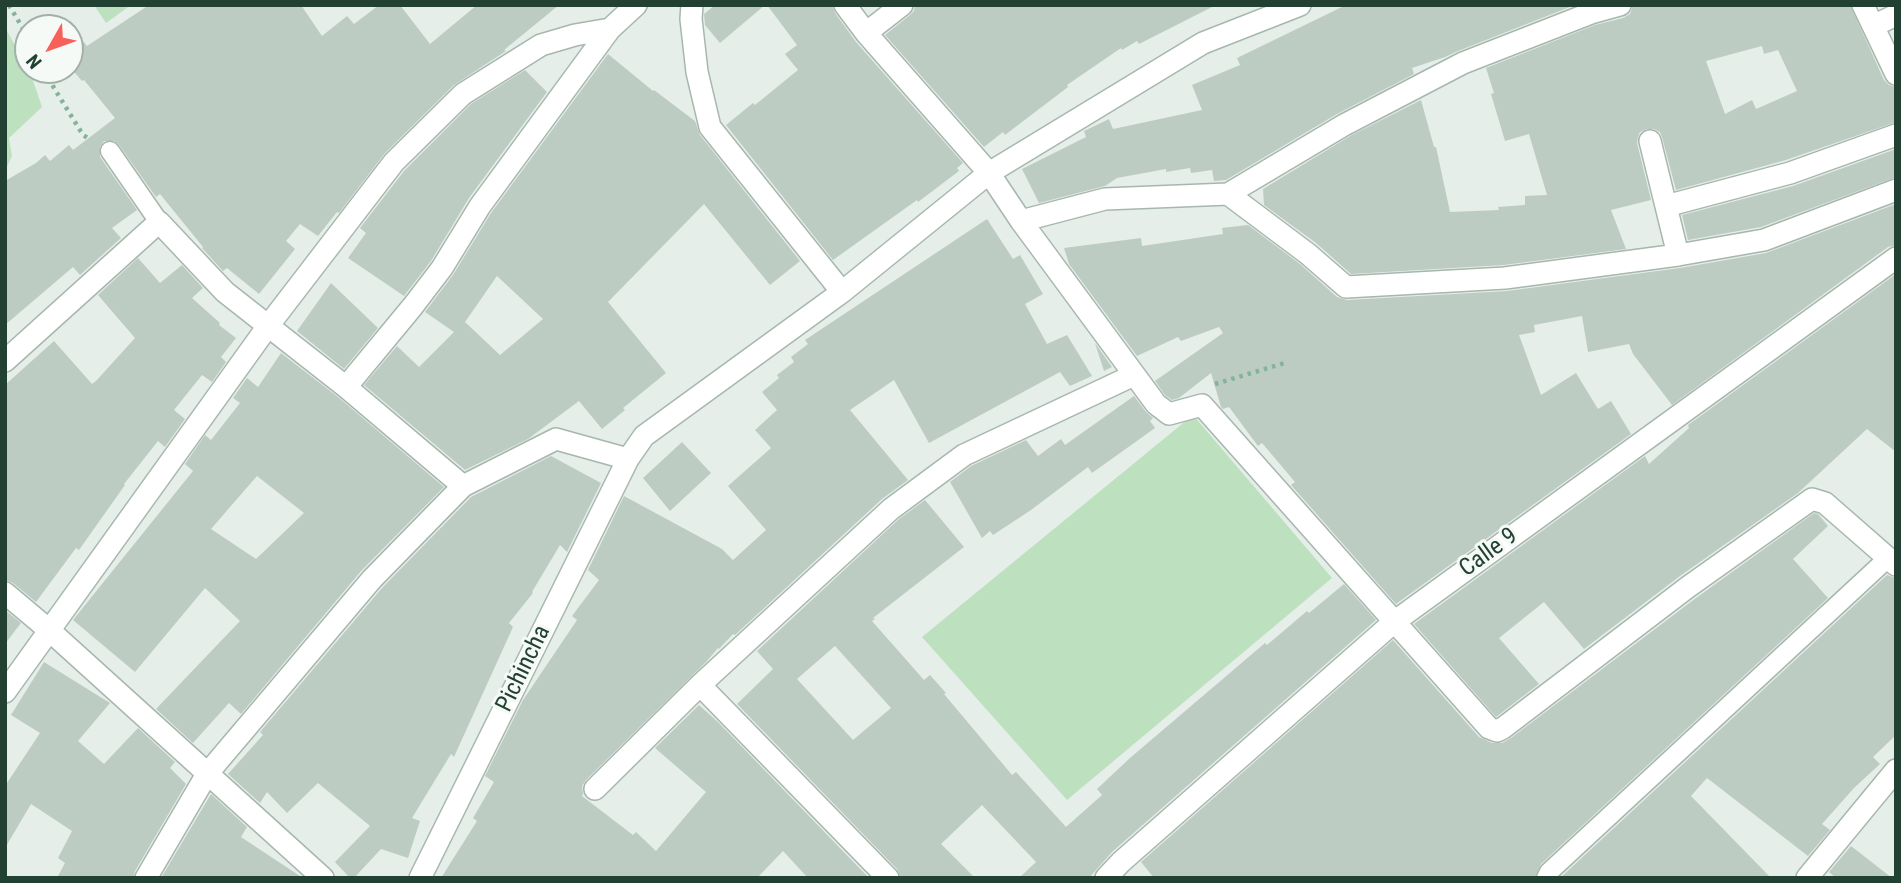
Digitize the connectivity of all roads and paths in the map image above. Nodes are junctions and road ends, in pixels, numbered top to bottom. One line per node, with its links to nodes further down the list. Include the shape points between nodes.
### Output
1 (636, 5): 10 (street)
2 (692, 5): 25 (street, via 697,72 710,127)
3 (845, 5): 11 (street)
4 (902, 5): 11 (street)
5 (1300, 5): 17 (street, Pichincha, via 1203,43)
6 (1620, 5): 19 (street, via 1463,64 1344,125)
7 (1863, 5): 9 (street)
8 (1896, 15): 9 (street)
9 (1873, 26): 12 (street)
10 (610, 29): 26 (street, via 541,45 463,94 394,162); 30 (street, via 480,206 442,268)
11 (866, 33): 17 (street)
12 (1896, 74)
13 (52, 84): 16 (path, via 83,135)
14 (1896, 135): 20 (street, via 1790,173)
15 (1650, 141): 20 (street)
16 (110, 151): 22 (lane)
17 (989, 173): 21 (street); 25 (street, Pichincha)
18 (1896, 190): 23 (street, via 1764,240)
19 (1228, 194): 21 (street, via 1105,199); 23 (street, via 1346,287 1505,278)
20 (1666, 206): 23 (street)
21 (1021, 221): 29 (street)
22 (159, 222): 26 (street, via 225,292); 27 (street)
23 (1678, 256)
24 (1896, 258): 36 (street, Calle 9)
25 (842, 292): 32 (street, Pichincha, via 644,436)
26 (268, 326): 30 (street); 37 (street)
27 (5, 362)
28 (1288, 362): 31 (path, via 1212,385)
29 (1133, 375): 31 (street, via 1169,414); 38 (street, via 964,454 891,509)
30 (346, 387): 33 (street)
31 (1202, 405): 36 (street)
32 (628, 459): 33 (street, via 556,439); 45 (street, Pichincha)
33 (463, 486): 41 (street, via 372,579)
34 (1893, 557): 36 (street, via 1825,503 1812,499 1497,731 1489,728); 48 (lane)
35 (5, 593): 37 (street)
36 (1394, 622): 47 (street, Calle 9)
37 (49, 630): 39 (street); 41 (street)
38 (700, 685): 42 (street); 46 (street)
39 (5, 692)
40 (1896, 770): 49 (street)
41 (207, 774): 43 (street); 44 (street)
42 (596, 789)
43 (146, 878)
44 (323, 878)
45 (420, 878)
46 (888, 878)
47 (1106, 878)
48 (1546, 878)
49 (1807, 878)

